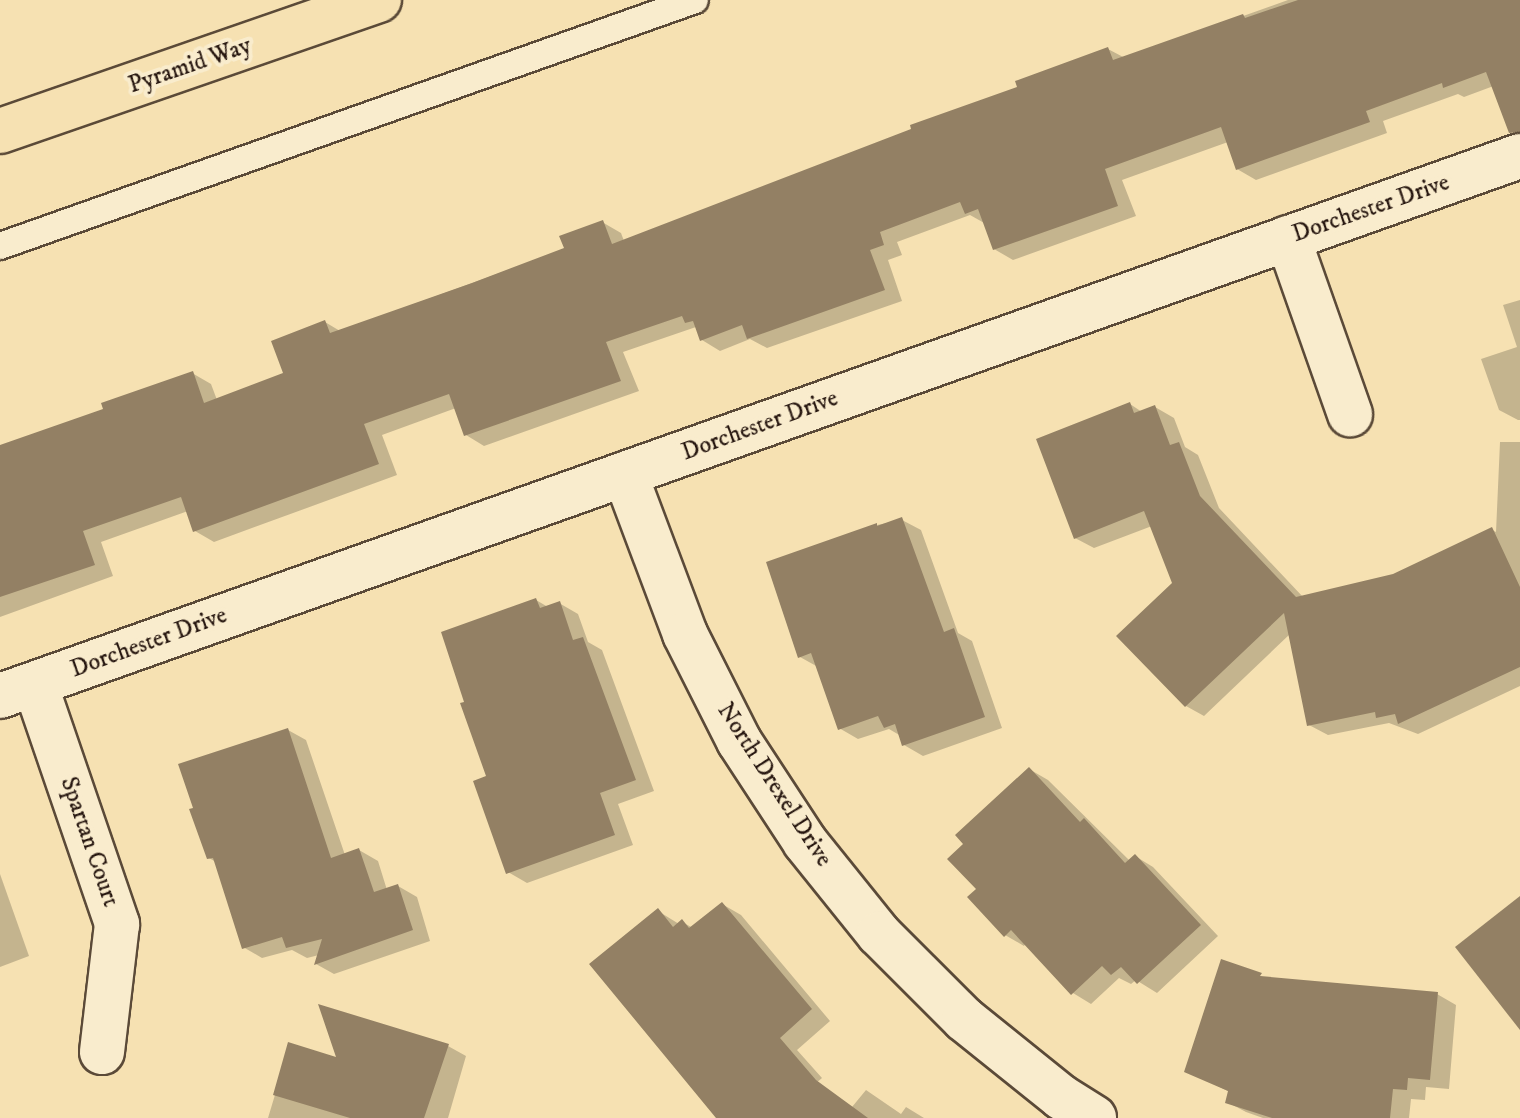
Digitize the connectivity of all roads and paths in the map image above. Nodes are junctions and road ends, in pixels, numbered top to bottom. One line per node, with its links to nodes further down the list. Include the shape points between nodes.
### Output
1 (695, 0): 6 (lane)
2 (370, 2): 3 (main road, Pyramid Way)
3 (0, 131)
4 (1520, 156): 5 (street, Dorchester Drive)
5 (1288, 238): 7 (street); 8 (street, Dorchester Drive)
6 (0, 246)
7 (1350, 414)
8 (625, 474): 9 (street, Dorchester Drive); 11 (street, North Drexel Drive, via 685,634 739,741 805,842 879,934 964,1019)
9 (17, 690): 10 (street, Spartan Court, via 117,924)
10 (102, 1052)
11 (1094, 1118)

